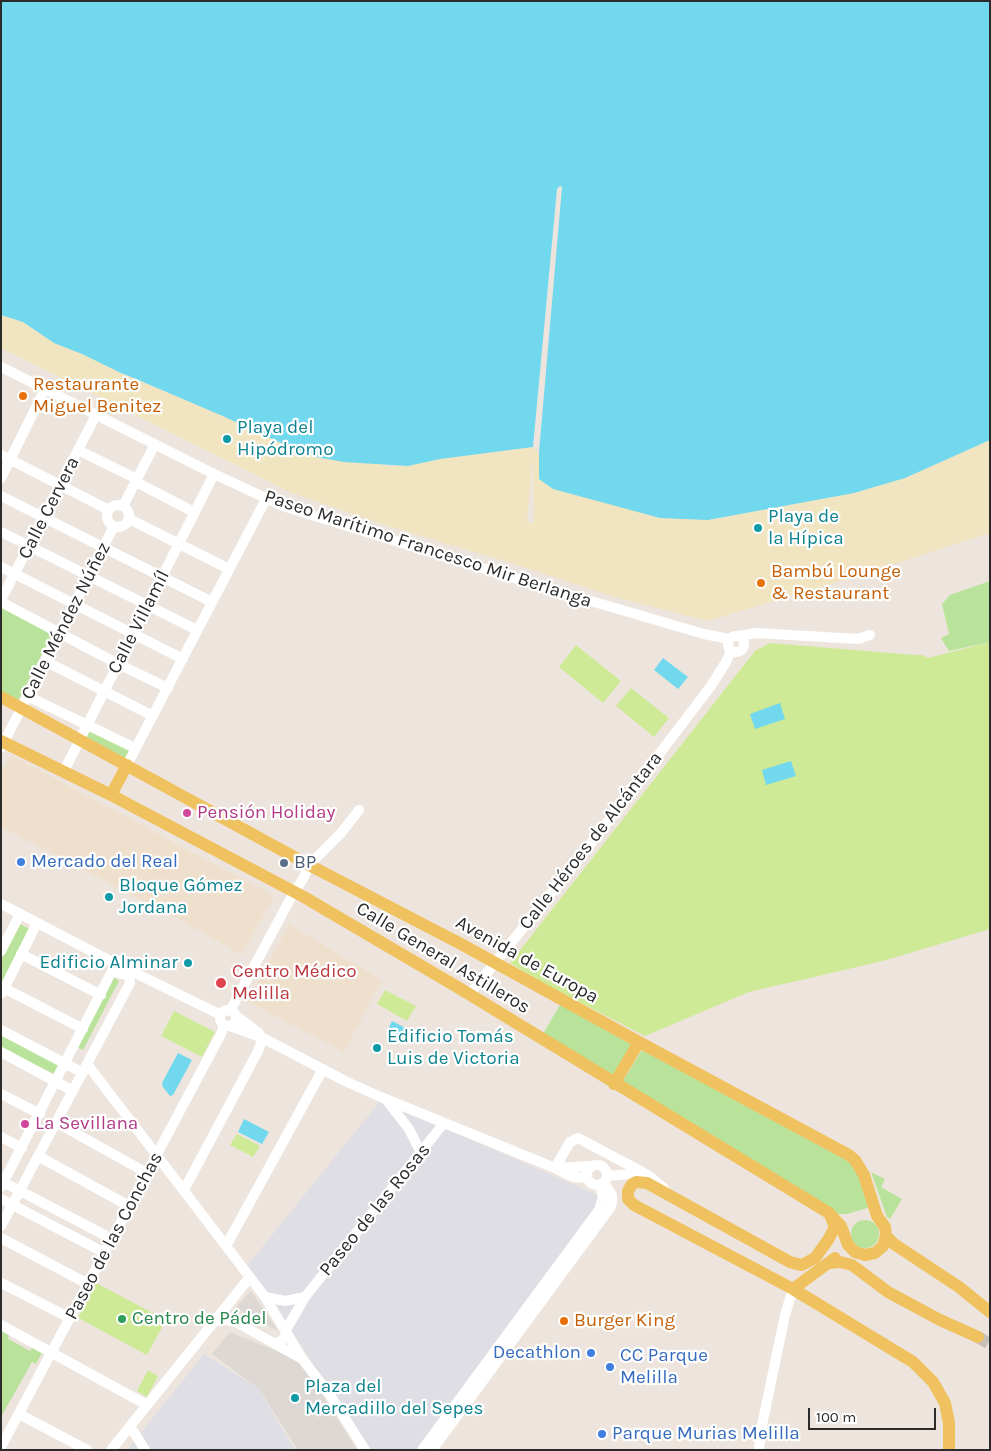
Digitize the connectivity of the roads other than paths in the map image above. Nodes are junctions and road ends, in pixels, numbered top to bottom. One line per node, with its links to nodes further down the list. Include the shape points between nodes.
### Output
1 (1, 367): 2 (street, Paseo Marítimo Francesco Mir Berlanga)
2 (45, 388): 3 (street, Paseo Marítimo Francesco Mir Berlanga); 6 (street)
3 (96, 415): 4 (street, Paseo Marítimo Francesco Mir Berlanga); 5 (street, Calle Cervera)
4 (154, 444): 7 (street, Paseo Marítimo Francesco Mir Berlanga); 9 (street)
5 (78, 450): 9 (street); 10 (street, Calle Cervera)
6 (6, 457): 8 (street); 10 (street)
7 (214, 474): 12 (street, Paseo Marítimo Francesco Mir Berlanga); 15 (street, Calle Villamíl)
8 (1, 478)
9 (136, 480): 13 (street); 15 (street)
10 (60, 486): 14 (street); 16 (street, Calle Cervera)
11 (1, 496): 16 (street)
12 (266, 499): 24 (street); 36 (street, Paseo Marítimo Francesco Mir Berlanga, via 546,588)
13 (123, 506): 14 (street, via 117,505); 17 (street, via 129,513)
14 (109, 510): 18 (street, via 108,519)
15 (194, 512): 20 (street, Calle Villamíl)
16 (44, 518): 21 (street, Calle Cervera); 22 (street)
17 (129, 519): 18 (street, via 123,526); 20 (street)
18 (114, 526): 22 (street, Calle Méndez Núñez)
19 (1, 532): 21 (street)
20 (178, 544): 24 (street); 27 (street, Calle Villamíl)
21 (29, 546): 25 (street, Calle Cervera); 26 (street)
22 (104, 548): 26 (street, Calle Méndez Núñez); 27 (street)
23 (1, 567): 25 (street)
24 (229, 569): 29 (street)
25 (15, 574): 28 (street, Calle Cervera); 30 (street)
26 (89, 577): 30 (street, Calle Méndez Núñez); 31 (street)
27 (162, 578): 29 (street); 31 (street, Calle Villamíl)
28 (1, 601): 33 (street)
29 (212, 602): 32 (street)
30 (75, 605): 33 (street, Calle Méndez Núñez); 34 (street)
31 (148, 606): 32 (street); 34 (street, Calle Villamíl)
32 (197, 630): 37 (street)
33 (59, 633): 38 (street, Calle Méndez Núñez); 39 (street)
34 (134, 634): 37 (street); 39 (street, Calle Villamíl)
35 (870, 635): 36 (street, via 858,640 766,634)
36 (736, 644): 61 (street, Calle Héroes de Alcántara, via 711,686 589,846)
37 (183, 659): 40 (street)
38 (45, 661): 41 (street); 42 (street, Calle Méndez Núñez)
39 (118, 664): 40 (street); 41 (street, Calle Villamíl)
40 (168, 688): 45 (street)
41 (104, 691): 45 (street); 46 (street, Calle Villamíl)
42 (27, 696): 44 (street, Calle Méndez Núñez); 46 (street)
43 (1, 697): 44 (main road, Avenida de Europa)
44 (21, 708): 47 (main road, Avenida de Europa); 48 (street, Calle Méndez Núñez)
45 (153, 716): 49 (street)
46 (87, 725): 47 (street, Calle Villamíl); 49 (street)
47 (79, 740): 50 (main road, Avenida de Europa); 51 (street, Calle Villamíl)
48 (2, 744): 51 (main road, Calle General Astilleros)
49 (136, 748): 50 (street)
50 (127, 765): 52 (main road); 54 (main road, Avenida de Europa)
51 (64, 771): 52 (main road, Calle General Astilleros)
52 (111, 794): 55 (main road, Calle General Astilleros)
53 (359, 810): 54 (street, Paseo de las Conchas)
54 (309, 865): 55 (street, Paseo de las Conchas); 61 (main road, Avenida de Europa)
55 (294, 892): 66 (main road, Calle General Astilleros); 67 (street, Paseo de las Conchas)
56 (1, 904): 57 (street)
57 (20, 914): 58 (street); 59 (street)
58 (37, 923): 60 (street); 62 (street)
59 (2, 945)
60 (22, 954): 64 (street); 65 (street)
61 (495, 962): 66 (street, Calle Héroes de Alcántara); 71 (main road, Avenida de Europa)
62 (116, 966): 63 (street, via 118,973); 65 (street)
63 (127, 972): 67 (street); 74 (street, via 130,982)
64 (3, 990): 69 (street)
65 (101, 995): 69 (street)
66 (469, 995): 77 (main road, Calle General Astilleros)
67 (228, 1018): 70 (street); 87 (street, Paseo de las Conchas)
68 (1, 1030): 73 (street)
69 (83, 1030): 73 (street)
70 (263, 1038): 75 (street); 96 (street)
71 (639, 1042): 77 (main road); 105 (main road, Avenida de Europa, via 849,1155 864,1174)
72 (1, 1052): 76 (street)
73 (66, 1064): 74 (street); 76 (street)
74 (85, 1068): 78 (street); 87 (street)
75 (323, 1069): 80 (street); 108 (street)
76 (56, 1082): 78 (street); 81 (street)
77 (614, 1084): 103 (main road, Calle General Astilleros)
78 (73, 1091): 82 (street)
79 (1, 1094): 81 (street)
80 (384, 1098): 83 (street); 86 (street, via 402,1118)
81 (40, 1114): 85 (street)
82 (57, 1123): 88 (street); 91 (street)
83 (444, 1123): 86 (street, Paseo de las Rosas); 90 (street)
84 (1, 1137): 85 (street)
85 (22, 1148): 95 (street)
86 (421, 1153): 119 (street, Paseo de las Rosas)
87 (156, 1154): 91 (street, Paseo de las Conchas); 96 (street)
88 (38, 1156): 97 (street); 102 (street)
89 (591, 1166): 90 (street); 92 (street); 94 (street, via 605,1168)
90 (554, 1168): 92 (street, via 574,1177); 93 (street, via 570,1142 578,1138)
91 (147, 1173): 102 (street, Paseo de las Conchas)
92 (587, 1178): 94 (street, via 592,1184)
93 (645, 1178): 94 (street); 100 (main road, via 630,1187 627,1195); 112 (main road, via 678,1201 790,1262)
94 (604, 1181): 99 (street, via 612,1195); 138 (street, via 599,1210)
95 (2, 1184): 97 (street)
96 (184, 1190): 108 (street)
97 (20, 1191): 101 (street); 107 (street)
98 (1, 1199): 101 (street)
99 (612, 1203): 100 (street, via 622,1200); 139 (street)
100 (633, 1204): 116 (main road)
101 (12, 1205): 104 (street); 110 (street)
102 (129, 1206): 107 (street, Paseo de las Conchas)
103 (829, 1213): 109 (main road, Calle General Astilleros, via 841,1226 848,1245); 112 (main road, via 834,1230 815,1258)
104 (1, 1226)
105 (886, 1236): 109 (main road, via 875,1253); 120 (main road)
106 (1, 1238): 115 (street)
107 (112, 1239): 110 (street, Paseo de las Conchas)
108 (226, 1246): 113 (street)
109 (855, 1252): 111 (main road, via 841,1255)
110 (105, 1253): 115 (street, Paseo de las Conchas)
111 (829, 1263): 116 (main road); 126 (main road, via 852,1265 888,1292)
112 (802, 1265): 116 (main road)
113 (250, 1277): 117 (street); 118 (street)
114 (1, 1283): 121 (street)
115 (88, 1284): 121 (street, Paseo de las Conchas)
116 (793, 1289): 140 (street, via 784,1315); 141 (main road, via 913,1362 933,1382 948,1414)
117 (265, 1296): 119 (street, via 285,1301); 125 (street)
118 (233, 1297): 122 (street); 123 (street)
119 (305, 1297): 125 (street, Paseo de las Rosas)
120 (990, 1312)
121 (70, 1318): 128 (street, Paseo de las Conchas)
122 (231, 1320): 123 (street); 127 (street)
123 (214, 1321): 130 (street)
124 (1, 1325): 128 (street)
125 (286, 1330): 127 (street, Paseo de las Rosas, via 285,1338); 129 (street)
126 (978, 1337)
127 (276, 1344): 129 (street)
128 (51, 1352): 130 (street); 131 (street, Paseo de las Conchas)
129 (303, 1360): 137 (street)
130 (148, 1405): 132 (street)
131 (18, 1414): 133 (street, Paseo de las Conchas); 134 (street)
132 (130, 1426): 135 (street); 136 (street)
133 (1, 1447)
134 (88, 1450)
135 (111, 1450)
136 (144, 1450)
137 (365, 1450)
138 (422, 1450)
139 (432, 1450)
140 (759, 1450)
141 (949, 1450)

